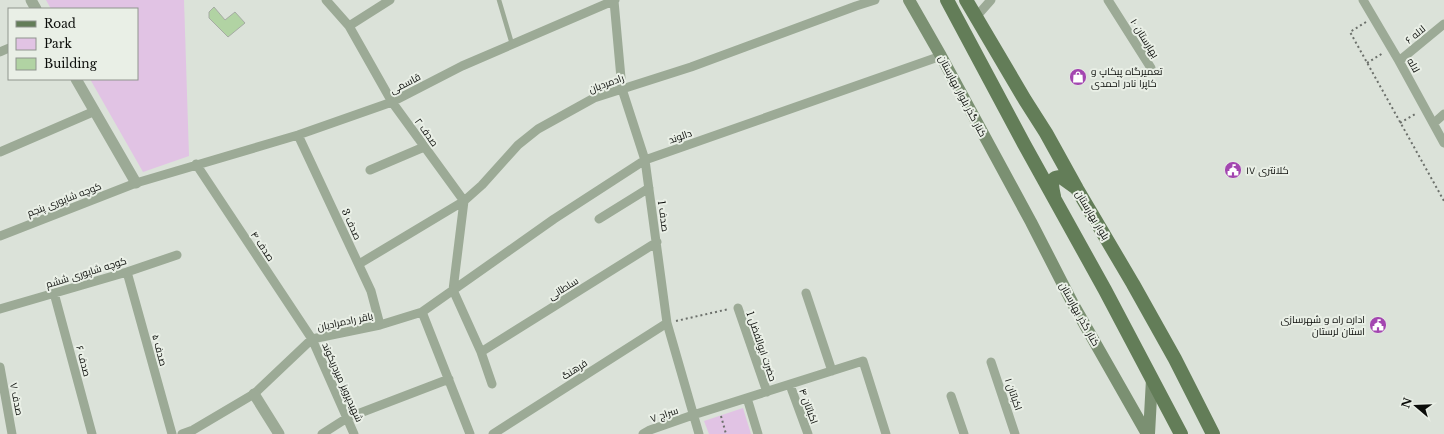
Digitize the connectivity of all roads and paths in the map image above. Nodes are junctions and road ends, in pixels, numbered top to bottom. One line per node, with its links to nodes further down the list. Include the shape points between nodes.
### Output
1 (326, 0): 15 (street, صدف ۲)
2 (390, 0): 15 (street)
3 (499, 0): 16 (lane)
4 (615, 0): 16 (street, قاسمی); 23 (street, صدف 1)
5 (875, 0): 23 (street, رادمردیان, via 691,67)
6 (909, 0): 18 (main road, کنار گذر بلوار بهارستان)
7 (947, 0): 33 (main road)
8 (966, 0): 12 (main road, بلوار بهارستان)
9 (991, 0): 12 (street)
10 (1108, 0): 21 (street, بهارستان ۱۰)
11 (1365, 1): 13 (street, لاله)
12 (976, 17): 30 (main road, بلوار بهارستان)
13 (1374, 18): 17 (street, لاله); 20 (path, via 1350,32)
14 (1444, 24): 19 (street, لاله ۶)
15 (349, 26): 24 (street, صدف ۲)
16 (512, 44): 24 (street, قاسمی)
17 (1391, 47): 19 (street, لاله); 20 (path)
18 (941, 56): 36 (street, دالوند); 42 (main road, کنار گذر بلوار بهارستان)
19 (1399, 61): 25 (street, لاله)
20 (1367, 63): 28 (path)
21 (1151, 68)
22 (77, 80): 26 (street)
23 (622, 89): 36 (street, صدف 1); 43 (street, رادمردیان, via 594,98 538,130 518,145)
24 (392, 102): 31 (street, قاسمی); 34 (street, صدف ۲)
25 (1425, 108): 28 (path); 29 (street, لاله)
26 (95, 111): 35 (street); 39 (street)
27 (1444, 114): 29 (street)
28 (1400, 123): 44 (path)
29 (1434, 123): 32 (street, لاله)
30 (1046, 132): 33 (main road, via 1048,150 1043,158 1038,158); 41 (main road, بلوار بهارستان)
31 (298, 135): 37 (street, قاسمی); 50 (street, صدف 3)
32 (1444, 143)
33 (1024, 144): 45 (main road)
34 (424, 146): 38 (street); 43 (street, صدف ۲)
35 (0, 152)
36 (645, 160): 40 (street, صدف 1); 52 (street, دالوند, via 554,219)
37 (196, 164): 39 (street, کوچه شاپوری پنجم); 60 (street, صدف ۴)
38 (370, 170)
39 (136, 183): 47 (street, کوچه شاپوری پنجم)
40 (649, 188): 46 (street); 48 (street, صدف 1)
41 (1077, 189): 45 (main road, via 1061,176 1056,177 1052,180); 96 (main road, بلوار بهارستان, via 1175,359)
42 (1015, 193): 94 (main road, کنار گذر بهارستان, via 1073,304)
43 (464, 201): 50 (street, رادمردیان); 52 (street)
44 (1444, 201)
45 (1056, 202): 66 (main road)
46 (599, 219)
47 (0, 236)
48 (656, 242): 58 (street, صدف 1); 61 (street, سلطانی)
49 (177, 255): 51 (street, کوچه شاپوری ششم)
50 (359, 264): 59 (street, صدف 3, via 372,291)
51 (127, 272): 53 (street, کوچه شاپوری ششم); 79 (street, صدف ۵)
52 (453, 290): 57 (street, باقر رادمرادیان); 61 (street)
53 (54, 293): 56 (street, کوچه شاپوری ششم); 78 (street, صدف ۶)
54 (806, 293): 64 (street)
55 (738, 308): 58 (path, حضرت ابوالفضل 1); 69 (street, حضرت ابوالفضل 1)
56 (0, 309)
57 (422, 312): 59 (street, باقر رادمرادیان); 65 (street)
58 (667, 323): 74 (street, صدف 1); 85 (street, فرهنگ)
59 (380, 325): 60 (street, باقر رادمرادیان)
60 (312, 339): 70 (street, باقر رادمرادیان); 75 (street, شهیدپرویز میردریکوند)
61 (481, 352): 67 (street)
62 (991, 362): 93 (street, اکباتان ۱)
63 (0, 367): 77 (street, صدف ۷)
64 (832, 371): 68 (street, سراج ۷); 91 (street, سراج ۷, via 863,361)
65 (448, 379): 75 (street); 84 (street)
66 (1152, 379): 94 (main road); 95 (main road)
67 (492, 384)
68 (790, 385): 69 (street, سراج ۷); 90 (street, اکباتان ۴)
69 (767, 392): 72 (street, سراج ۷)
70 (254, 394): 76 (street, باقر رادمرادیان); 81 (street)
71 (951, 396): 92 (street)
72 (748, 398): 73 (street, سراج ۷); 89 (street)
73 (718, 408): 74 (street, سراج ۷); 88 (path)
74 (693, 415): 86 (street, سراج ۷); 87 (street, صدف 1)
75 (347, 418): 82 (street); 83 (street, شهیدپرویز میردریکوند)
76 (194, 432): 80 (street, باقر رادمرادیان)
77 (12, 434)
78 (92, 434)
79 (172, 434)
80 (182, 434)
81 (279, 434)
82 (322, 434)
83 (354, 434)
84 (470, 434)
85 (493, 434)
86 (643, 434)
87 (699, 434)
88 (726, 434)
89 (758, 434)
90 (808, 434)
91 (886, 434)
92 (964, 434)
93 (1015, 434)
94 (1148, 434)
95 (1181, 434)
96 (1213, 434)

